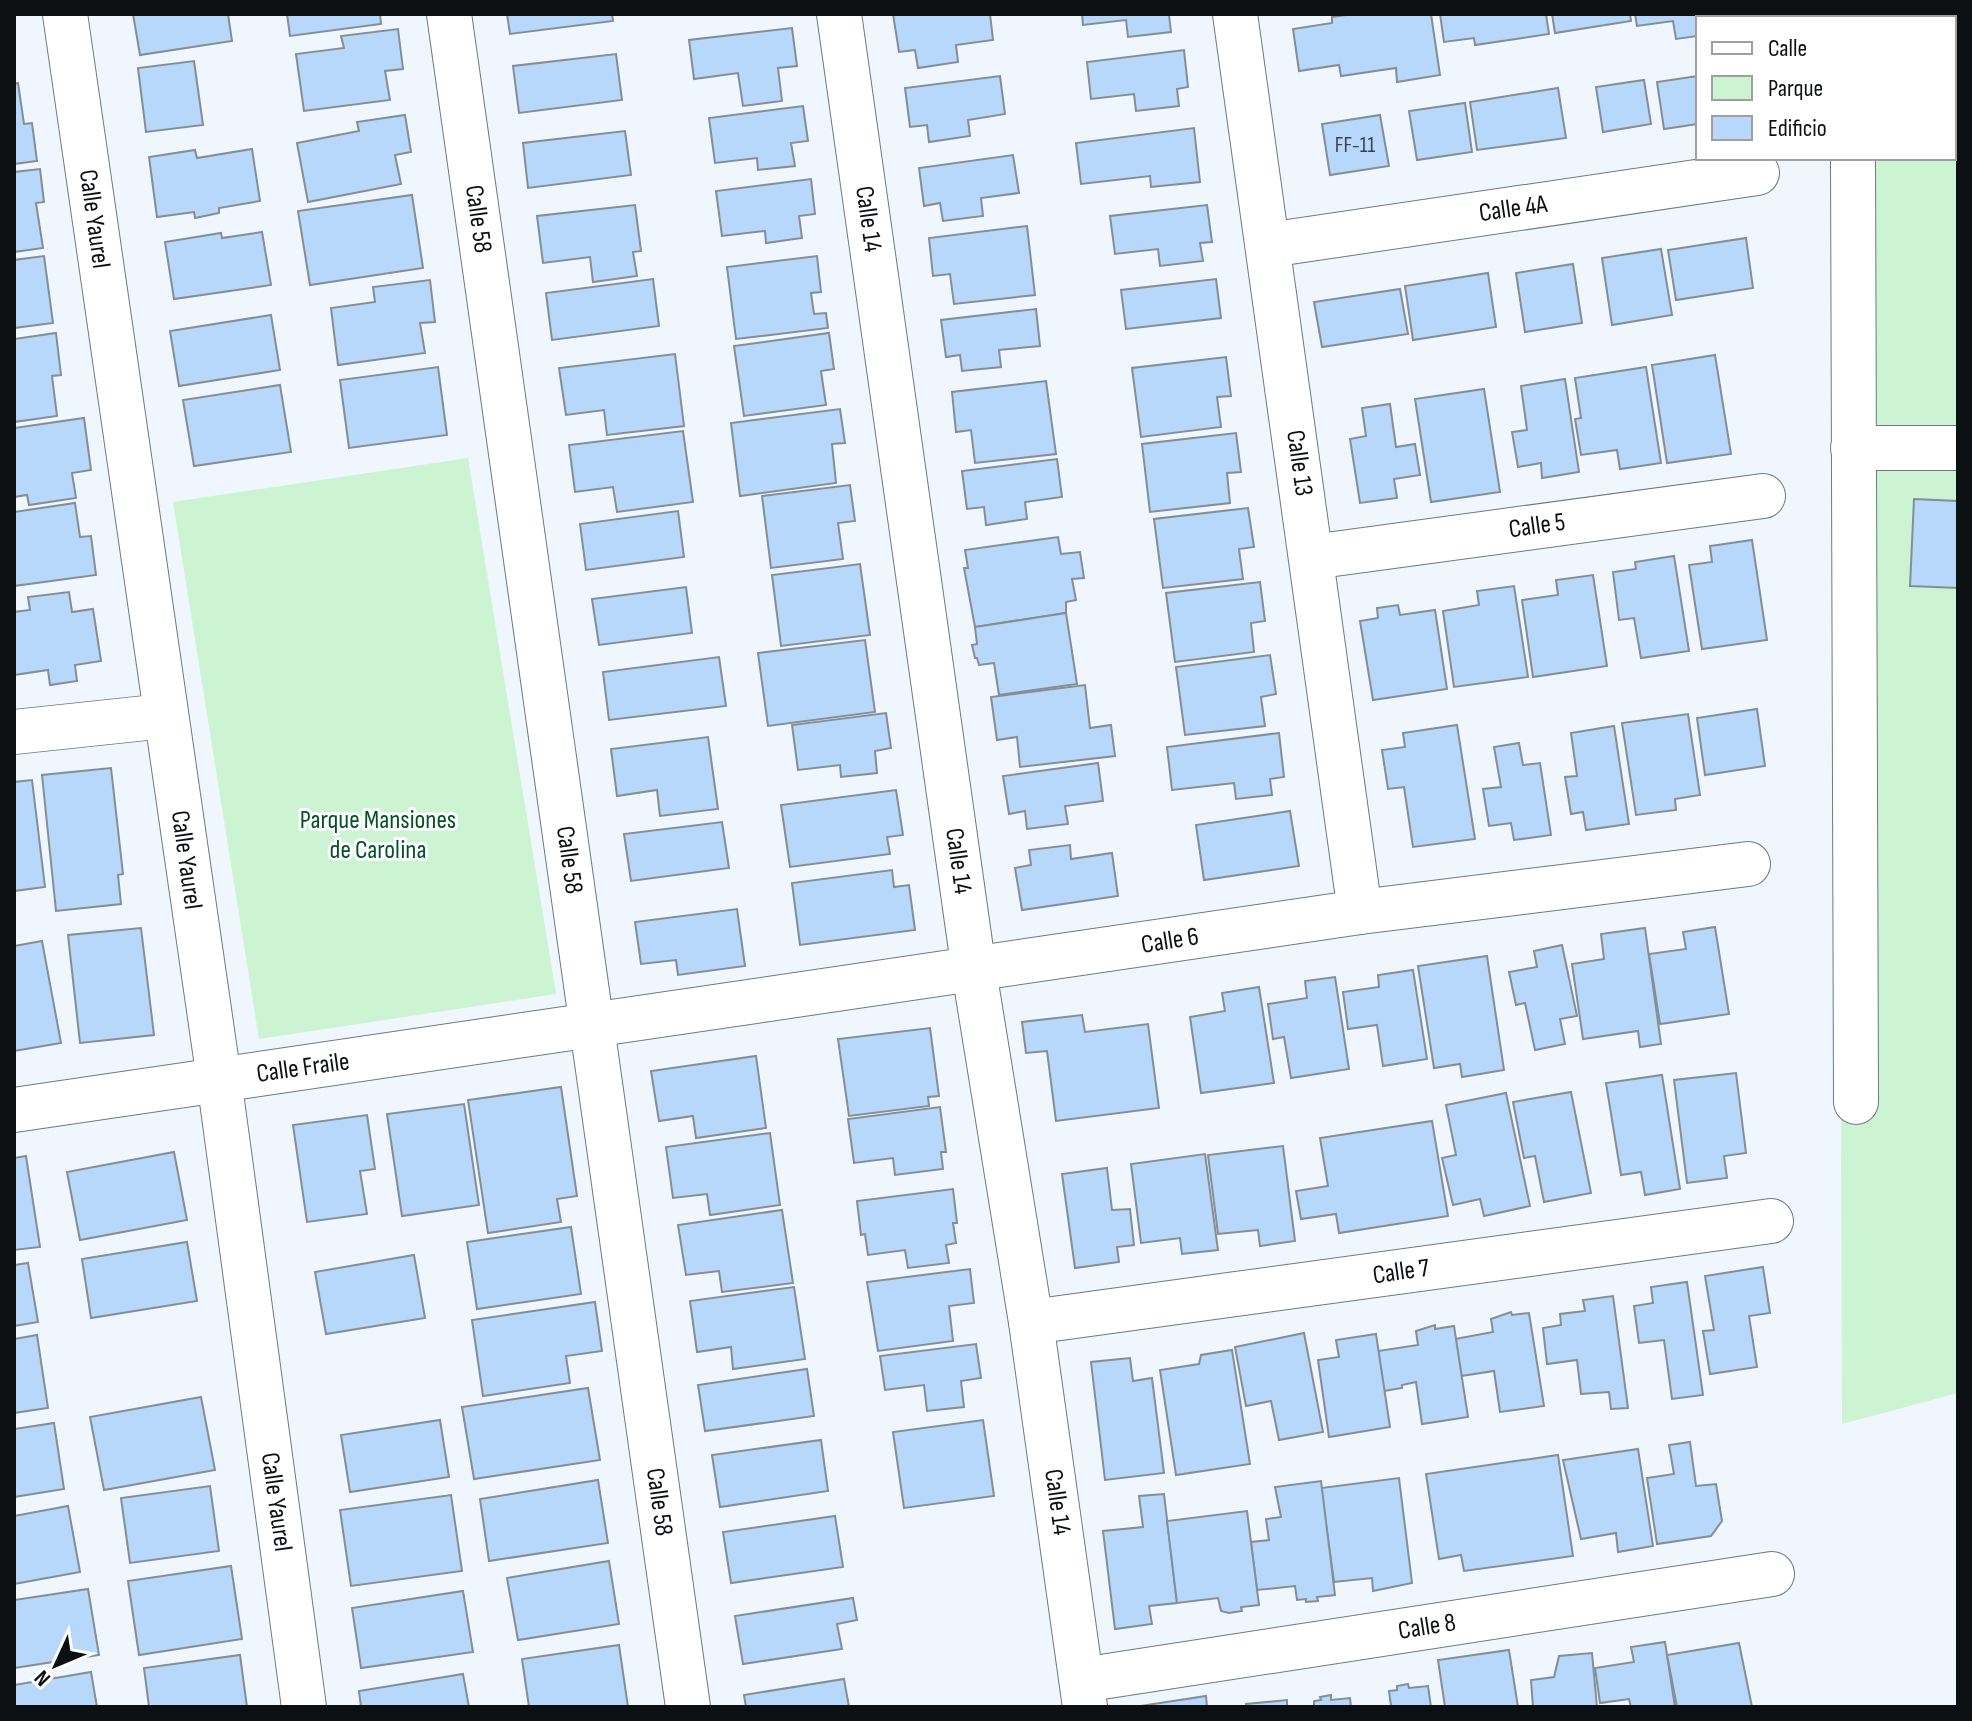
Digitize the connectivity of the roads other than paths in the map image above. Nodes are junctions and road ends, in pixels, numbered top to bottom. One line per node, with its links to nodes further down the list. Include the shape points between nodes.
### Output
1 (65, 14): 12 (street, Calle Yaurel)
2 (449, 14): 17 (street, Calle 58)
3 (839, 14): 16 (street, Calle 14)
4 (1235, 14): 7 (street, Calle 13)
5 (1853, 160): 8 (street)
6 (1757, 173): 7 (street, Calle 4A)
7 (1269, 245): 11 (street, Calle 13)
8 (1853, 448): 9 (street); 19 (street)
9 (1958, 448)
10 (1763, 496): 11 (street, Calle 5)
11 (1312, 557): 15 (street, Calle 13)
12 (165, 716): 13 (street); 18 (street, Calle Yaurel)
13 (14, 732)
14 (1748, 864): 15 (street, Calle 6)
15 (1360, 912): 16 (street, Calle 6)
16 (974, 971): 17 (street, Calle 6); 22 (street, Calle 14)
17 (592, 1027): 18 (street, Calle Fraile); 26 (street, Calle 58)
18 (219, 1079): 20 (street, Calle Fraile); 25 (street, Calle Yaurel)
19 (1856, 1102)
20 (14, 1110)
21 (1771, 1221): 22 (street, Calle 7)
22 (1031, 1322): 24 (street, Calle 14)
23 (1772, 1574): 24 (street, Calle 8)
24 (1083, 1693)
25 (304, 1707)
26 (688, 1707)

